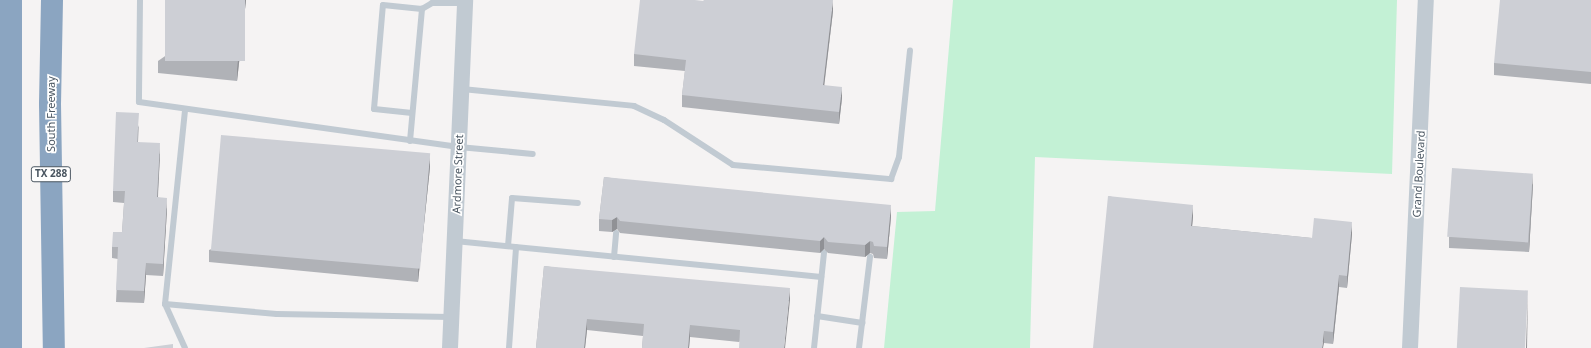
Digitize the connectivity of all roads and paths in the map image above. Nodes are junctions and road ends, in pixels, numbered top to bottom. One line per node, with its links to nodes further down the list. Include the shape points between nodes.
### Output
1 (11, 0): 27 (highway)
2 (52, 0): 28 (highway, South Freeway / TX 288, via 50,104)
3 (140, 0): 9 (lane, via 139,102)
4 (1426, 0): 34 (street, Grand Boulevard)
5 (465, 2): 6 (lane, via 432,3); 8 (street, Ardmore Street)
6 (422, 9): 10 (lane); 10 (lane, via 383,5 374,109)
7 (910, 51): 8 (lane, via 899,157 891,179 733,165 664,120 634,106)
8 (462, 89): 12 (street, Ardmore Street)
9 (185, 109): 11 (lane); 23 (lane)
10 (412, 113): 11 (lane)
11 (410, 140): 12 (lane)
12 (459, 147): 13 (lane); 16 (street, Ardmore Street)
13 (533, 154)
14 (578, 203): 17 (lane, via 512,198)
15 (616, 233): 20 (lane)
16 (455, 241): 17 (lane); 25 (street, Ardmore Street)
17 (508, 246): 18 (lane)
18 (516, 247): 20 (lane); 31 (lane)
19 (824, 253): 22 (lane)
20 (614, 257): 22 (lane)
21 (870, 257): 26 (lane)
22 (821, 277): 24 (lane)
23 (165, 304): 25 (lane, via 277,314); 29 (lane)
24 (817, 316): 26 (lane); 32 (lane)
25 (452, 318): 30 (street, Ardmore Street)
26 (862, 322): 33 (lane)
27 (11, 348)
28 (54, 348)
29 (185, 348)
30 (450, 348)
31 (509, 348)
32 (814, 348)
33 (859, 348)
34 (1410, 348)

